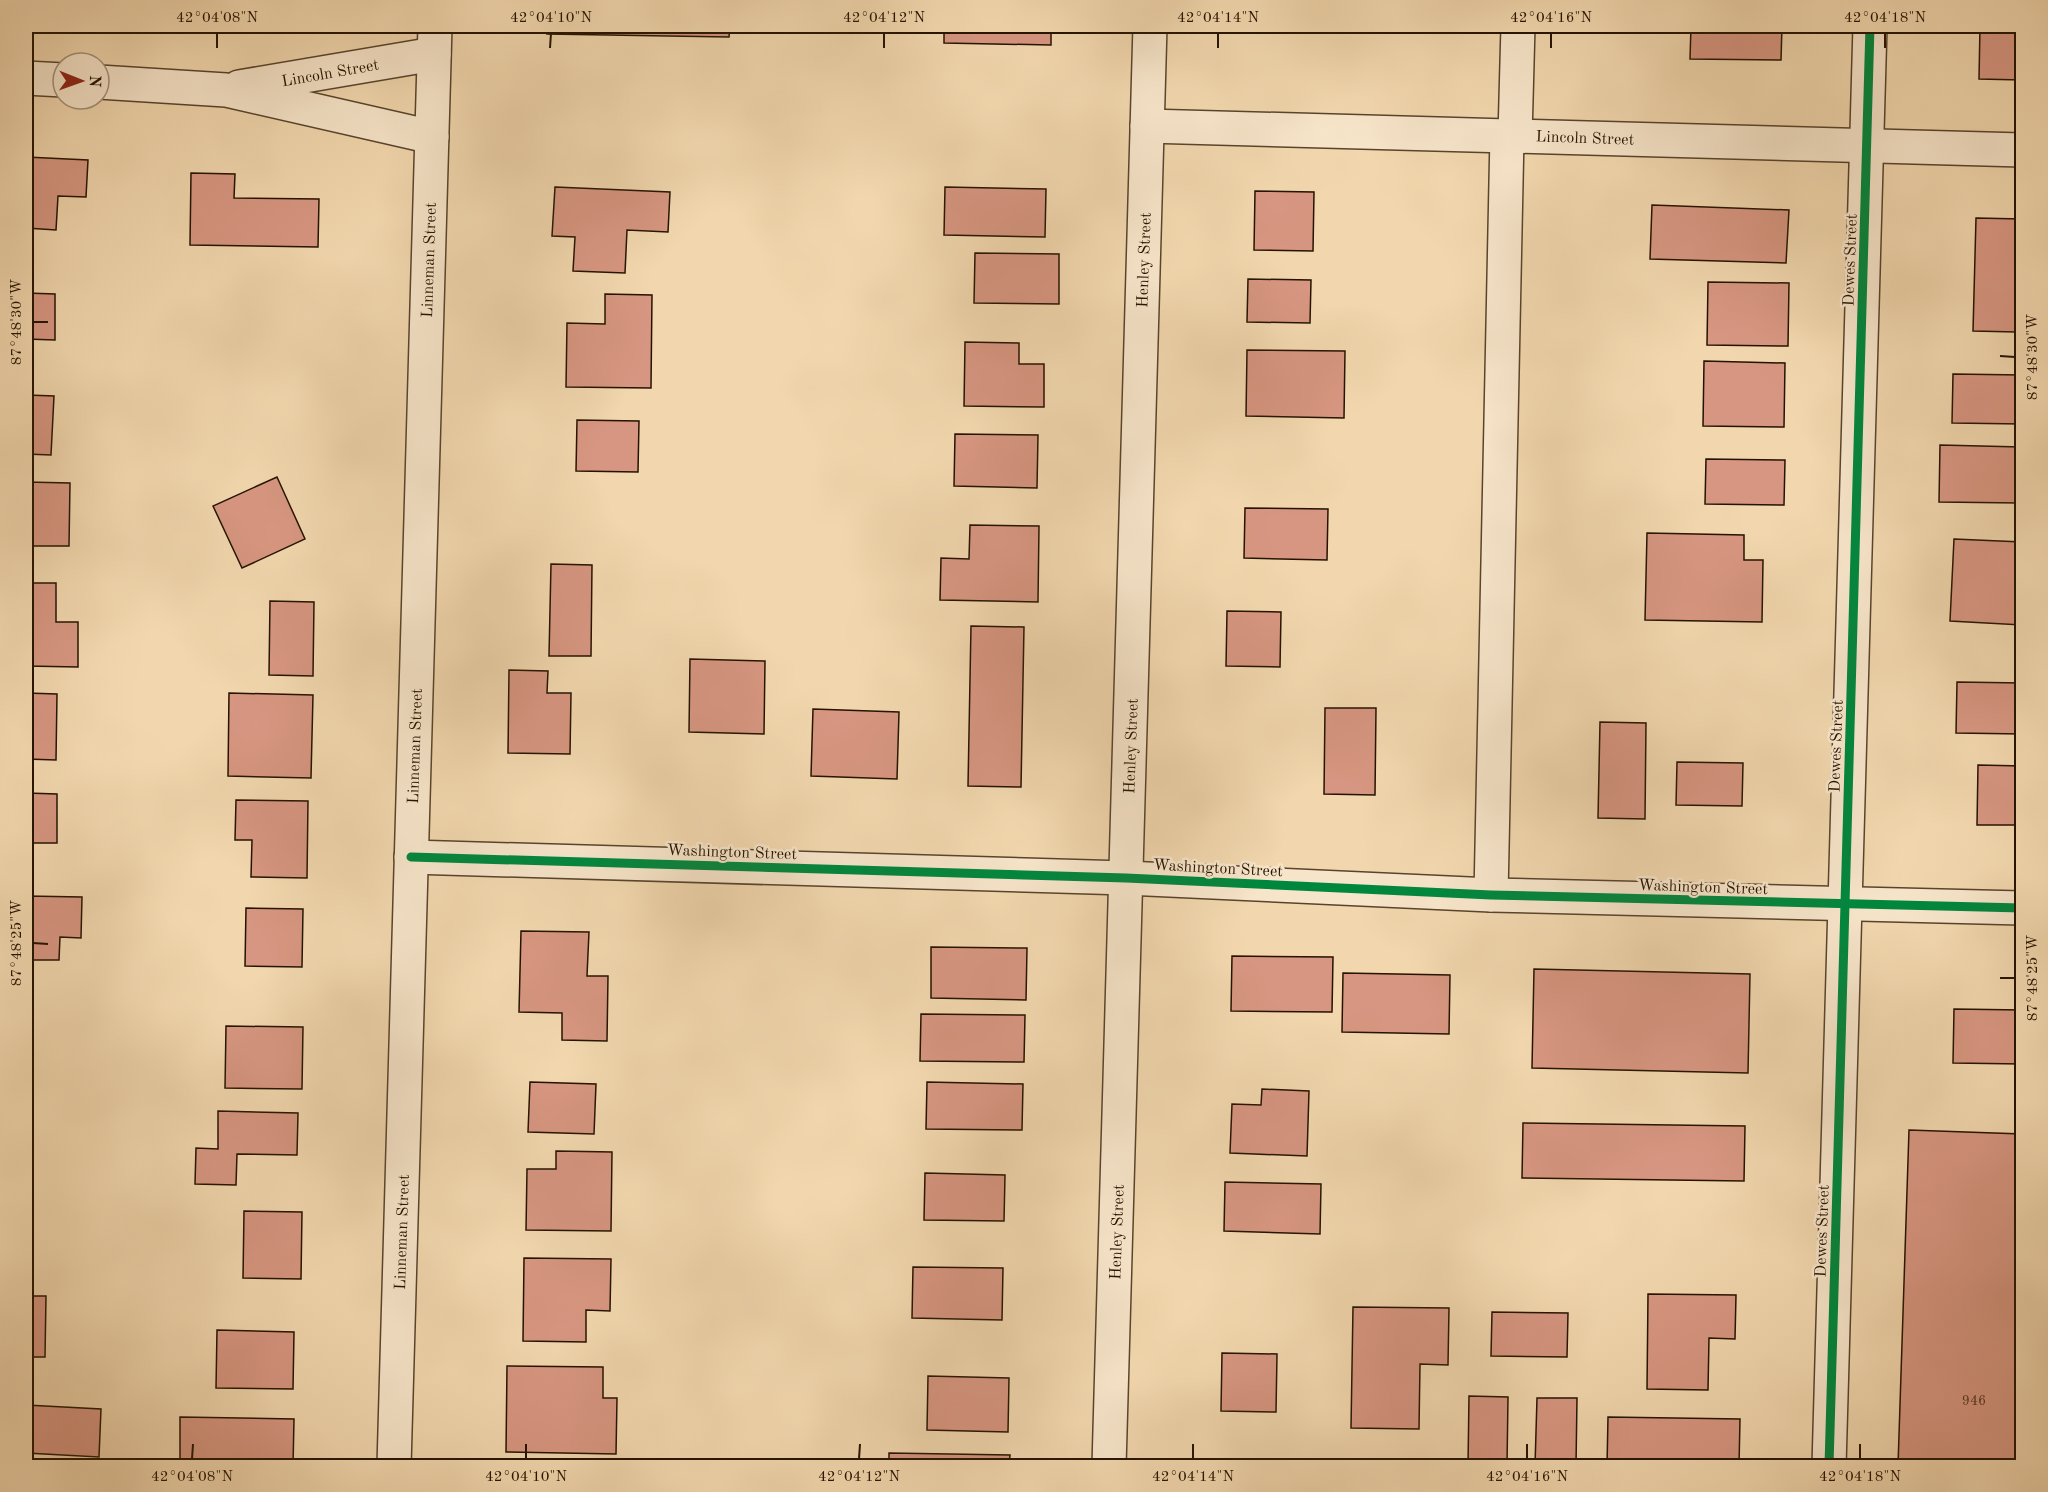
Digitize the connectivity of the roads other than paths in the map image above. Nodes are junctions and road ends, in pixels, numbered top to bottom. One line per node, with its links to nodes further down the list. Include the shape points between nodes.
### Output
1 (1150, 26): 9 (street, Henley Street)
2 (1518, 26): 10 (street)
3 (1870, 26): 12 (street, Dewes Street)
4 (435, 40): 8 (street, Lincoln Street); 11 (street, Linneman Street)
5 (26, 78): 6 (street)
6 (51, 79)
7 (111, 83): 8 (street, Lincoln Street)
8 (226, 90): 11 (street, Lincoln Street)
9 (1147, 126): 10 (street, Lincoln Street); 15 (street, Henley Street)
10 (1511, 136): 12 (street, Lincoln Street); 16 (street)
11 (432, 137): 14 (street, Linneman Street)
12 (1867, 145): 13 (street, Lincoln Street); 17 (street, Dewes Street)
13 (2022, 150)
14 (411, 857): 15 (street, Washington Street); 19 (street, Linneman Street)
15 (1126, 878): 16 (street, Washington Street); 20 (street, Henley Street)
16 (1491, 895): 17 (street, Washington Street)
17 (1845, 904): 18 (street, Washington Street); 21 (street, Dewes Street)
18 (2022, 908)
19 (394, 1467)
20 (1109, 1467)
21 (1829, 1467)

